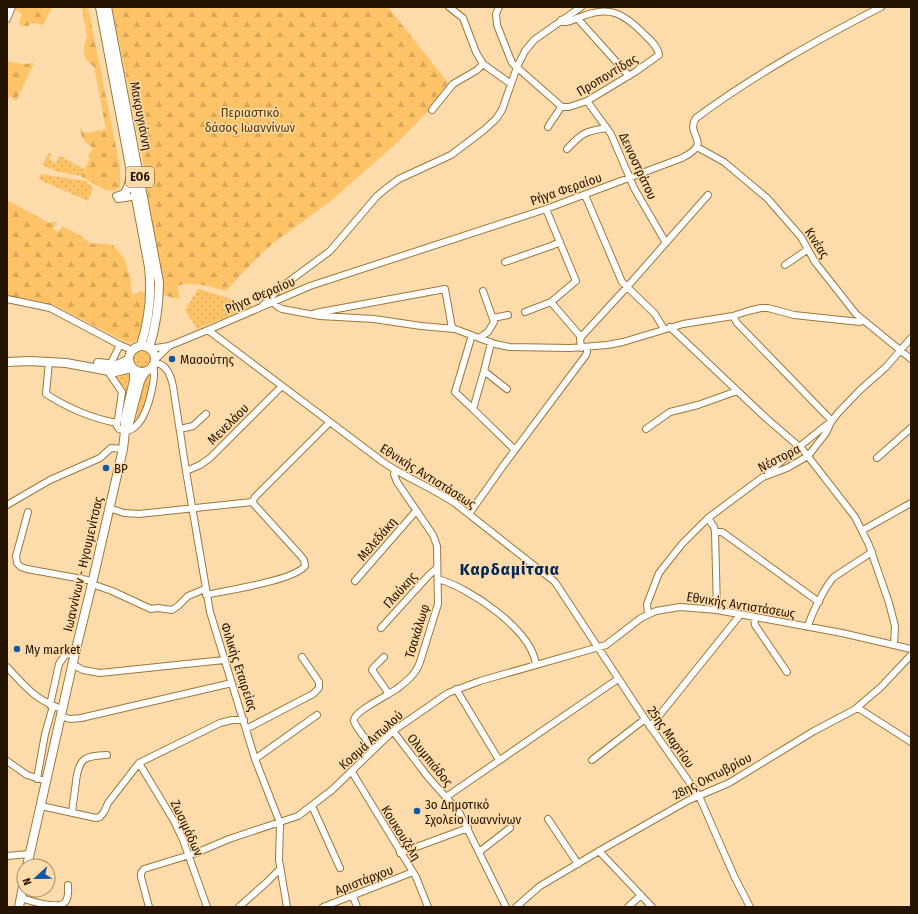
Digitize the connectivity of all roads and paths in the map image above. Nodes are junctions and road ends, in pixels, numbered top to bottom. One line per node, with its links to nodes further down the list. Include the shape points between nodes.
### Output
1 (12, 7): 9 (street)
2 (100, 7): 22 (main road, Μακρυγιάννη / ΕΟ6)
3 (107, 7): 24 (main road, Μακρυγιάννη / ΕΟ6)
4 (449, 7): 11 (street, via 463,18)
5 (499, 7): 12 (street, via 496,17 499,32 512,63)
6 (580, 7): 10 (street)
7 (881, 7): 20 (street, via 815,42 696,118 693,126)
8 (577, 18): 10 (street, via 566,22); 13 (street); 13 (street, Προποντίδας, via 598,12 615,12 636,26 654,45 659,54)
9 (7, 19)
10 (561, 20): 12 (street, via 534,40)
11 (483, 64): 14 (street); 17 (street, via 453,84)
12 (517, 67): 14 (street); 16 (street)
13 (629, 76): 15 (street, Προποντίδας)
14 (511, 84): 39 (street, via 500,113 484,130 451,155 399,179 388,187 377,196 330,251 280,288)
15 (587, 101): 16 (street, Προποντίδας); 19 (street, Δεινοστράτου)
16 (562, 107): 18 (street)
17 (432, 110)
18 (548, 126)
19 (607, 128): 21 (street, via 582,134); 23 (street, Δεινοστράτου)
20 (697, 147): 23 (street, Ρήγα Φεραίου, via 682,158); 31 (street, Κινέας, via 724,162 767,198 801,237)
21 (567, 149)
22 (132, 173): 24 (main road, Μακρυγιάννη / ΕΟ6); 25 (main road)
23 (630, 178): 26 (street, Ρήγα Φεραίου); 30 (street, Δεινοστράτου)
24 (139, 193): 25 (street); 25 (street, via 116,198); 56 (main road, Μακρυγιάννη / ΕΟ6, via 150,283 150,307 145,332)
25 (124, 194)
26 (585, 195): 28 (street, Ρήγα Φεραίου); 34 (street, via 622,282)
27 (708, 195): 30 (street)
28 (546, 209): 29 (street); 37 (street, Ρήγα Φεραίου, via 353,271 301,289)
29 (560, 242): 32 (street); 38 (street, via 576,282)
30 (666, 243): 34 (street)
31 (807, 250): 33 (street); 45 (street, Κινέας)
32 (504, 262)
33 (785, 265)
34 (627, 288): 47 (street); 50 (street)
35 (483, 291): 44 (street)
36 (7, 299): 54 (street, via 50,308)
37 (273, 302): 39 (street, Ρήγα Φεραίου); 42 (street, via 282,309)
38 (551, 302): 40 (street); 50 (street)
39 (261, 307): 48 (street, Ρήγα Φεραίου)
40 (525, 312)
41 (508, 314): 44 (street)
42 (313, 315): 46 (street); 46 (street, via 315,312 445,289)
43 (733, 316): 45 (street, via 764,308 794,315 860,322); 47 (street); 74 (street)
44 (494, 318): 51 (street, via 489,331)
45 (863, 320): 59 (street, Κινέας)
46 (452, 328): 49 (street)
47 (667, 328): 57 (street, via 623,342); 70 (street)
48 (208, 330): 55 (street); 68 (street, Εθνικής Αντιστάσεως)
49 (472, 335): 51 (street); 71 (street, via 455,392)
50 (581, 337): 57 (street)
51 (478, 338): 53 (street)
52 (911, 338): 59 (street, Νέστορα)
53 (491, 343): 57 (street, via 510,347); 66 (street)
54 (120, 345): 58 (street); 65 (street)
55 (169, 346): 56 (street); 63 (street)
56 (147, 347): 58 (main road); 63 (main road, via 154,354)
57 (584, 348): 82 (street, via 586,355)
58 (132, 350): 64 (main road, via 129,355)
59 (901, 350): 60 (street, Κινέας); 74 (street, Νέστορα, via 850,399)
60 (911, 359)
61 (49, 361): 62 (main road); 65 (main road); 75 (street, via 46,394 78,412)
62 (7, 362)
63 (154, 363): 67 (main road); 78 (street, Φιλικής Εταιρείας, via 162,364 170,374); 79 (street, via 155,374 146,411 133,429)
64 (130, 366): 65 (main road, via 116,372); 67 (main road, via 138,372); 79 (main road, Ιωαννίνων - Ηγουμενίτσας, via 134,380 125,419)
65 (108, 368): 75 (street, via 122,392)
66 (484, 371): 69 (street); 71 (street)
67 (145, 372): 79 (main road, Ιωαννίνων - Ηγουμενίτσας)
68 (282, 386): 73 (street, Εθνικής Αντιστάσεως); 85 (street, Μενελάου, via 210,458)
69 (507, 390)
70 (736, 391): 77 (street, via 670,412); 80 (street)
71 (473, 409): 82 (street)
72 (206, 414): 78 (street, via 193,426)
73 (330, 422): 86 (street, Εθνικής Αντιστάσεως); 88 (street, via 254,497)
74 (831, 422): 80 (street); 83 (street, Νέστορα, via 826,433)
75 (117, 423): 79 (street, via 118,428)
76 (911, 428): 84 (street)
77 (646, 429)
78 (180, 430): 85 (street, Φιλικής Εταιρείας)
79 (125, 431): 81 (main road, Ιωαννίνων - Ηγουμενίτσας)
80 (800, 447): 83 (street); 87 (street)
81 (123, 449): 90 (street, via 111,448 100,458 50,480); 91 (main road, Ιωαννίνων - Ηγουμενίτσας)
82 (515, 450): 95 (street)
83 (808, 456): 87 (street, Νέστορα, via 787,468); 97 (street)
84 (878, 458)
85 (186, 471): 92 (street, Φιλικής Εταιρείας)
86 (395, 471): 93 (street, Τσακάλωφ, via 397,482); 95 (street, Εθνικής Αντιστάσεως, via 441,494)
87 (763, 476): 96 (street, Νέστορα)
88 (252, 502): 92 (street); 104 (street, via 300,555 305,566 283,577)
89 (911, 503): 97 (street)
90 (7, 505)
91 (109, 508): 92 (street, via 139,514); 103 (main road, Ιωαννίνων - Ηγουμενίτσας)
92 (192, 508): 104 (street, Φιλικής Εταιρείας)
93 (416, 511): 100 (street, Τσακάλωφ, via 435,540); 102 (street, Μελεδάκη)
94 (28, 512): 103 (street, via 16,556 19,565 33,571)
95 (470, 514): 113 (street, Εθνικής Αντιστάσεως, via 555,582)
96 (708, 518): 98 (street); 107 (street, Νέστορα, via 660,571 647,604)
97 (863, 530): 99 (street)
98 (715, 532): 105 (street, via 722,532); 106 (street)
99 (872, 552): 105 (street, via 832,579); 112 (street, via 893,617)
100 (437, 568): 101 (street, Τσακάλωφ); 111 (street, Γλαύκης)
101 (438, 579): 121 (street, via 479,599 500,614 530,646); 127 (street, Τσακάλωφ, via 438,605 418,666 410,678)
102 (355, 581)
103 (92, 582): 104 (street, via 151,609 169,610 188,596); 115 (main road, Ιωαννίνων - Ηγουμενίτσας)
104 (206, 592): 119 (street, Φιλικής Εταιρείας)
105 (819, 602): 110 (street)
106 (717, 610): 107 (street, Εθνικής Αντιστάσεως, via 676,607); 108 (street, Εθνικής Αντιστάσεως)
107 (648, 614): 113 (street, Εθνικής Αντιστάσεως, via 611,642)
108 (740, 614): 109 (street, Εθνικής Αντιστάσεως); 134 (street)
109 (754, 617): 110 (street, Εθνικής Αντιστάσεως); 123 (street, via 755,625)
110 (808, 627): 112 (street, Εθνικής Αντιστάσεως)
111 (381, 628)
112 (894, 645): 114 (street, Εθνικής Αντιστάσεως)
113 (598, 647): 121 (street, Κοσμά Αιτωλού); 124 (street, 25ης Μαρτίου)
114 (911, 649)
115 (75, 653): 120 (main road, Ιωαννίνων - Ηγουμενίτσας); 128 (street, via 65,656 59,664)
116 (911, 655): 129 (street, 28ης Οκτωβρίου)
117 (302, 657): 135 (street, via 319,680 319,688 308,697)
118 (384, 657): 127 (street, via 372,670)
119 (224, 660): 120 (street, via 100,673 83,670); 125 (street, Φιλικής Εταιρείας)
120 (72, 664): 130 (main road, Ιωαννίνων - Ηγουμενίτσας)
121 (536, 665): 126 (street, Κοσμά Αιτωλού)
122 (7, 667): 128 (street, via 34,695)
123 (787, 672)
124 (618, 679): 133 (street, 25ης Μαρτίου); 141 (street)
125 (232, 683): 130 (street, via 81,718 70,719); 132 (street, Φιλικής Εταιρείας)
126 (456, 690): 136 (street, Κοσμά Αιτωλού, via 433,702); 141 (street)
127 (389, 694): 138 (street, Τσακάλωφ, via 354,718)
128 (52, 706): 130 (street); 146 (street)
129 (858, 708): 137 (street); 148 (street, 28ης Οκτωβρίου, via 814,731 725,785)
130 (61, 712): 147 (main road, Ιωαννίνων - Ηγουμενίτσας)
131 (317, 715): 140 (street)
132 (244, 720): 135 (street, Φιλικής Εταιρείας); 144 (street, via 220,723)
133 (645, 720): 134 (street, 25ης Μαρτίου); 142 (street)
134 (650, 727): 148 (street, 25ης Μαρτίου)
135 (246, 729): 140 (street, Φιλικής Εταιρείας)
136 (393, 732): 138 (street, Κοσμά Αιτωλού); 149 (street, Ολυμπιάδος)
137 (911, 742)
138 (374, 749): 145 (street, Κοσμά Αιτωλού)
139 (107, 755): 152 (street, via 84,760 78,767)
140 (256, 759): 154 (street, Φιλικής Εταιρείας)
141 (499, 760): 149 (street)
142 (592, 760)
143 (7, 761): 146 (street, via 22,773)
144 (139, 763): 152 (street, via 100,817); 161 (street, Ζωσιμάδων, via 174,822)
145 (352, 772): 151 (street, Κοσμά Αιτωλού); 159 (street, Κουκουζέλη)
146 (37, 779): 147 (street)
147 (47, 781): 150 (main road, Ιωαννίνων - Ηγουμενίτσας)
148 (699, 796): 157 (street, 28ης Οκτωβρίου); 184 (street, 25ης Μαρτίου)
149 (446, 797): 155 (street, Ολυμπιάδος, via 460,812)
150 (41, 806): 152 (street); 160 (main road, Ιωαννίνων - Ηγουμενίτσας)
151 (312, 806): 154 (street, Κοσμά Αιτωλού, via 298,816); 165 (street)
152 (72, 812)
153 (548, 819): 164 (street)
154 (280, 823): 161 (street, Κοσμά Αιτωλού); 166 (street, Φιλικής Εταιρείας)
155 (468, 828): 158 (street, Ολυμπιάδος); 159 (street)
156 (510, 828): 158 (street)
157 (599, 851): 164 (street, 28ης Οκτωβρίου); 169 (street)
158 (479, 852): 180 (street, Ολυμπιάδος)
159 (400, 853): 167 (street, Κουκουζέλη)
160 (29, 854): 162 (street); 163 (main road, Ιωαννίνων - Ηγουμενίτσας)
161 (188, 855): 173 (street, Κοσμά Αιτωλού, via 142,871 142,883); 174 (street, Ζωσιμάδων)
162 (7, 856)
163 (28, 858)
164 (578, 864): 181 (street, 28ης Οκτωβρίου, via 540,886)
165 (340, 868)
166 (280, 869): 175 (street); 176 (street, Φιλικής Εταιρείας)
167 (413, 872): 170 (street, Αριστάρχου); 179 (street, Κουκουζέλη)
168 (68, 885): 171 (street, via 67,900 58,906)
169 (641, 895): 182 (street); 183 (street)
170 (352, 896): 177 (street, Αριστάρχου); 178 (street)
171 (21, 898): 172 (main road)
172 (19, 907)
173 (150, 907)
174 (207, 907)
175 (239, 907)
176 (287, 907)
177 (322, 907)
178 (357, 907)
179 (428, 907)
180 (506, 907)
181 (516, 907)
182 (628, 907)
183 (652, 907)
184 (750, 907)

